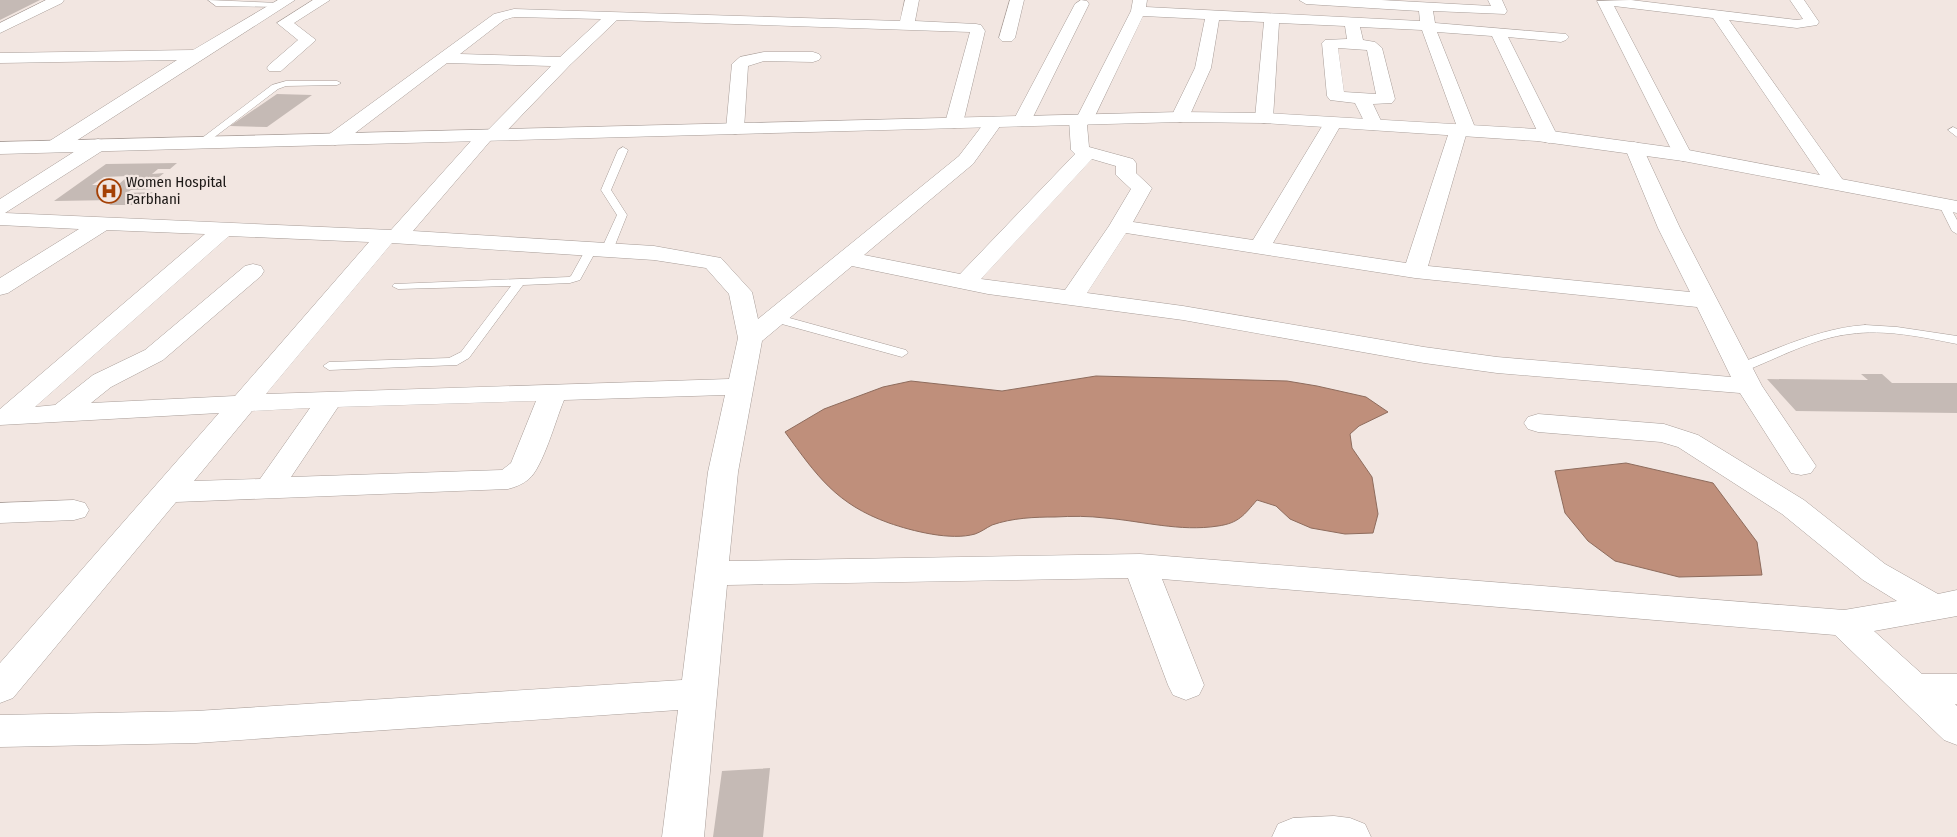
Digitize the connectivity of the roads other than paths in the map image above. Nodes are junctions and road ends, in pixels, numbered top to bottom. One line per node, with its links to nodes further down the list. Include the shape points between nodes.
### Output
1 (57, 0): 24 (street)
2 (211, 0): 10 (lane, via 216,4)
3 (323, 0): 34 (street, via 284,23 308,40)
4 (912, 0): 22 (street)
5 (1017, 0): 27 (street)
6 (1306, 0): 15 (street)
7 (1496, 0): 12 (street, via 1500,11)
8 (1604, 0): 17 (street); 57 (street)
9 (1798, 0): 17 (street, via 1812,22 1797,24)
10 (283, 3): 29 (street)
11 (1082, 4): 40 (street)
12 (1442, 4): 15 (street)
13 (1139, 5): 16 (street); 39 (street)
14 (817, 7): 20 (street)
15 (1425, 7): 23 (street)
16 (1213, 15): 19 (street); 37 (street, via 1203,68)
17 (1718, 15): 58 (street)
18 (614, 16): 20 (street, via 720,12); 32 (street, via 506,14); 33 (street)
19 (1272, 18): 21 (street); 38 (street)
20 (810, 22): 22 (street)
21 (1352, 22): 23 (street); 28 (street)
22 (906, 27): 48 (street, via 978,30)
23 (1428, 27): 25 (street); 45 (street)
24 (0, 29)
25 (1498, 32): 26 (street); 47 (street)
26 (1561, 37)
27 (1008, 38)
28 (1356, 44): 36 (street, via 1373,46 1386,99); 36 (street, via 1330,44 1336,96)
29 (196, 55): 31 (street); 52 (street)
30 (814, 57): 44 (street, via 763,57 740,64)
31 (0, 58)
32 (444, 58): 33 (street); 49 (street)
33 (564, 62): 46 (street)
34 (275, 68)
35 (337, 83): 50 (lane, via 275,87)
36 (1362, 99): 43 (street)
37 (1180, 117): 38 (street); 39 (street)
38 (1264, 118): 42 (street)
39 (1081, 120): 40 (street); 56 (street, via 1079,148)
40 (1022, 121): 41 (street)
41 (994, 122): 48 (street); 48 (street)
42 (1333, 123): 43 (street); 67 (street)
43 (1374, 125): 45 (street)
44 (734, 129): 46 (street); 48 (street)
45 (1463, 130): 47 (street); 71 (street)
46 (489, 135): 49 (street); 66 (street)
47 (1549, 137): 54 (street)
48 (953, 138): 69 (street)
49 (335, 139): 50 (street)
50 (201, 143): 51 (street)
51 (98, 145): 52 (street); 60 (street)
52 (55, 146): 53 (street)
53 (0, 148)
54 (1634, 148): 57 (street); 77 (street)
55 (623, 150): 68 (lane, via 606,190 622,215)
56 (1087, 153): 63 (street, via 1126,163 1126,175 1141,187); 72 (street)
57 (1682, 154): 58 (street)
58 (1836, 183): 59 (street)
59 (1951, 206): 65 (lane)
60 (0, 208)
61 (0, 219): 62 (street)
62 (102, 224): 64 (street); 75 (street)
63 (1120, 226): 67 (street); 76 (street)
64 (224, 229): 66 (street); 89 (street)
65 (1957, 231)
66 (391, 237): 68 (street); 87 (street)
67 (1259, 248): 71 (street)
68 (599, 249): 73 (lane, via 576,278 562,282); 79 (street, via 654,253 713,263 740,292)
69 (847, 258): 72 (street); 78 (street)
70 (253, 271): 88 (street, via 154,355 102,382)
71 (1415, 272): 77 (street)
72 (965, 282): 76 (street)
73 (519, 283): 74 (lane); 82 (lane, via 459,359 452,362)
74 (398, 286)
75 (0, 288)
76 (1071, 299): 83 (street, via 1183,313 1497,365)
77 (1705, 301): 83 (street)
78 (775, 318): 79 (street); 81 (lane)
79 (750, 338): 84 (street)
80 (1957, 340): 83 (lane, via 1874,330 1839,332)
81 (902, 354)
82 (329, 366)
83 (1745, 377): 91 (street)
84 (740, 387): 85 (street); 97 (street, via 723,472)
85 (553, 393): 86 (street); 92 (street, via 524,466 508,479)
86 (330, 400): 87 (street); 92 (street)
87 (244, 403): 88 (street); 93 (street)
88 (63, 413): 89 (street)
89 (4, 417)
90 (1538, 423): 98 (street, via 1664,434 1688,441 1793,507 1874,572)
91 (1801, 466)
92 (268, 489): 93 (street)
93 (168, 492): 101 (street)
94 (74, 510): 95 (street)
95 (0, 513)
96 (1140, 566): 97 (street); 99 (street); 100 (street)
97 (712, 574): 104 (street)
98 (1945, 605): 99 (street)
99 (1844, 623): 102 (street)
100 (1186, 685)
101 (0, 688)
102 (1913, 688): 103 (street); 105 (street)
103 (1957, 689)
104 (698, 694): 106 (street, via 196,727); 107 (street)
105 (1957, 729)
106 (0, 731)
107 (683, 837)
108 (1293, 837): 109 (street)
109 (1350, 837)

